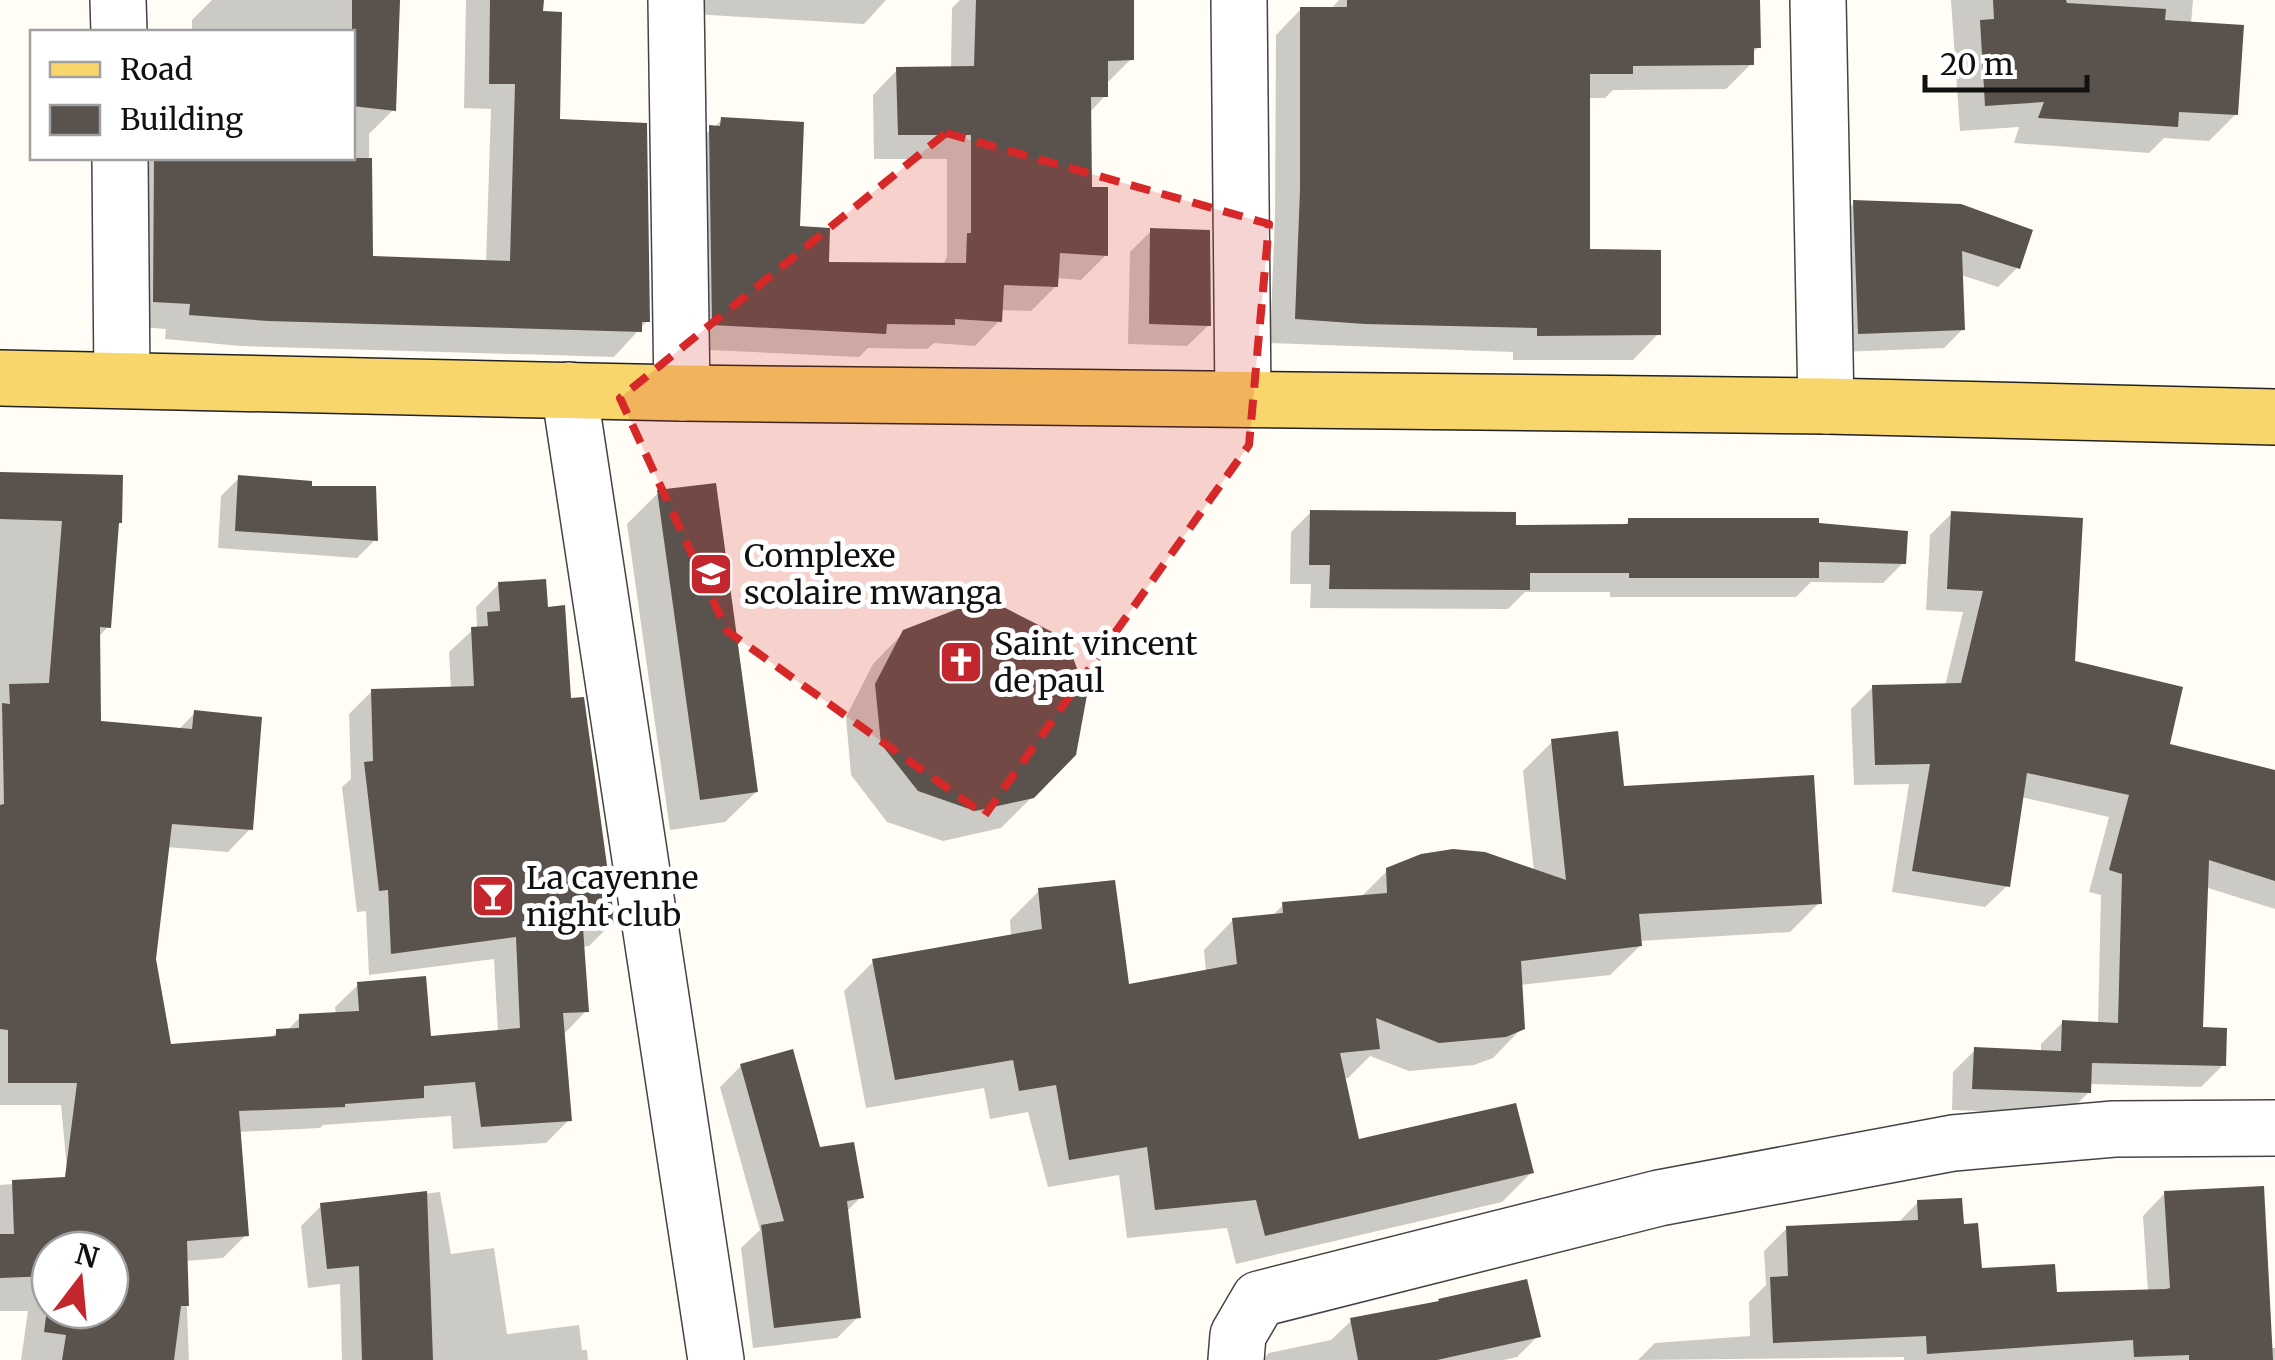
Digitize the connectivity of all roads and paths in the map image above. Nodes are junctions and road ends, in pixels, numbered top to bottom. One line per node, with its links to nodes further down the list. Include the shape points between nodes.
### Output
1 (118, 0): 5 (street)
2 (676, 0): 10 (street)
3 (1239, 0): 11 (street)
4 (1818, 0): 12 (street)
5 (118, 30)
6 (120, 160): 8 (street)
7 (0, 378): 8 (main road)
8 (122, 380): 9 (main road)
9 (569, 390): 10 (main road); 15 (street)
10 (682, 392): 11 (main road)
11 (1243, 399): 12 (main road)
12 (1826, 406): 13 (main road)
13 (2275, 417)
14 (2275, 1128): 16 (street, via 2114,1129 1953,1144 1659,1198 1259,1299 1238,1335)
15 (716, 1360)
16 (1236, 1360)

